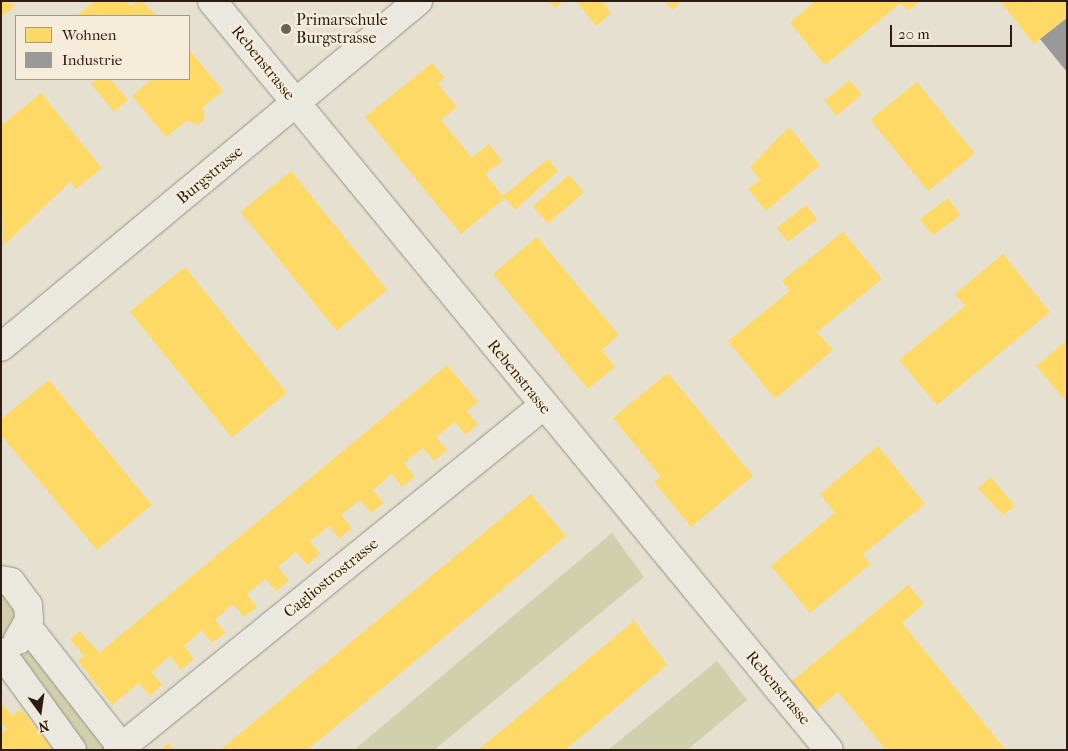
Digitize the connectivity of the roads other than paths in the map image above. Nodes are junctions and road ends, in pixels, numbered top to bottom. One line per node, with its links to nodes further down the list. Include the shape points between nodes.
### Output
1 (212, 1): 3 (street, Rebenstrasse)
2 (418, 1): 3 (street, Burgstrasse)
3 (296, 104): 4 (street, Burgstrasse); 5 (street, Rebenstrasse)
4 (1, 347)
5 (543, 406): 9 (street, Cagliostrostrasse); 11 (street, Rebenstrasse)
6 (1, 580): 7 (street, via 11,582 28,605)
7 (34, 634): 8 (street, via 21,637); 9 (street)
8 (4, 655): 10 (street)
9 (121, 749)
10 (72, 750)
11 (829, 750)

